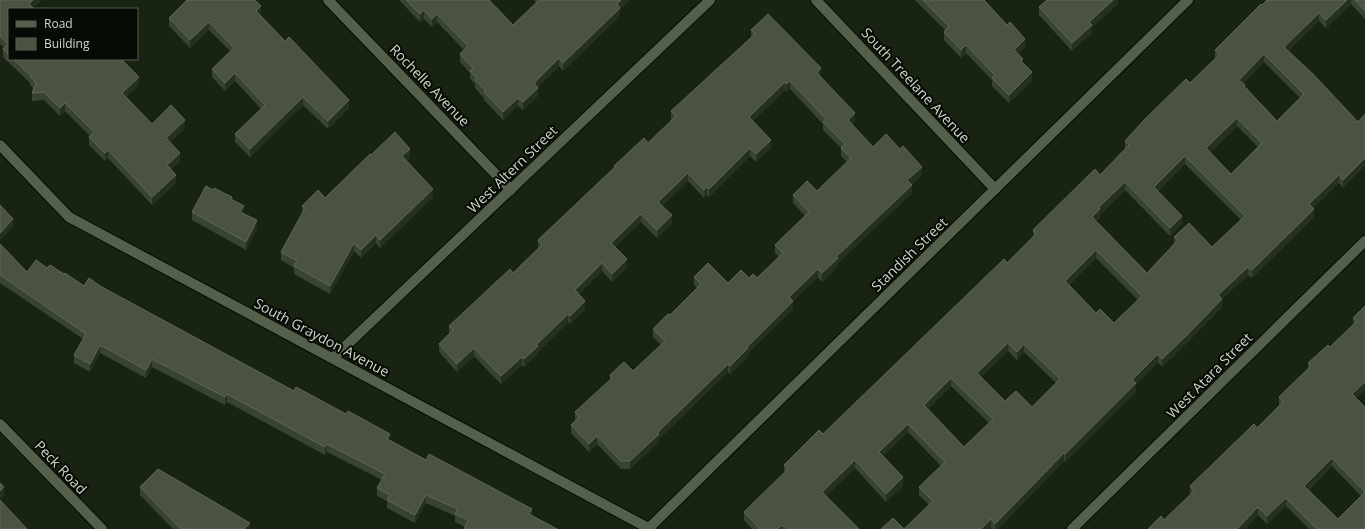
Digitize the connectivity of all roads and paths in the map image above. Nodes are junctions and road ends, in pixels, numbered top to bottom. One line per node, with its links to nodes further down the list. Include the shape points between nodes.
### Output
1 (328, 0): 7 (street, Rochelle Avenue)
2 (710, 0): 7 (street, West Altern Street)
3 (816, 0): 6 (street, South Treelane Avenue)
4 (1188, 0): 6 (street, Standish Street)
5 (0, 145): 9 (street, South Graydon Avenue, via 69,217)
6 (995, 189): 12 (street, Standish Street)
7 (511, 190): 9 (street, West Altern Street)
8 (1365, 241): 13 (street, West Atara Street)
9 (333, 358): 12 (street, South Graydon Avenue)
10 (0, 424): 11 (street, Peck Road)
11 (102, 529)
12 (649, 529)
13 (1072, 529)

